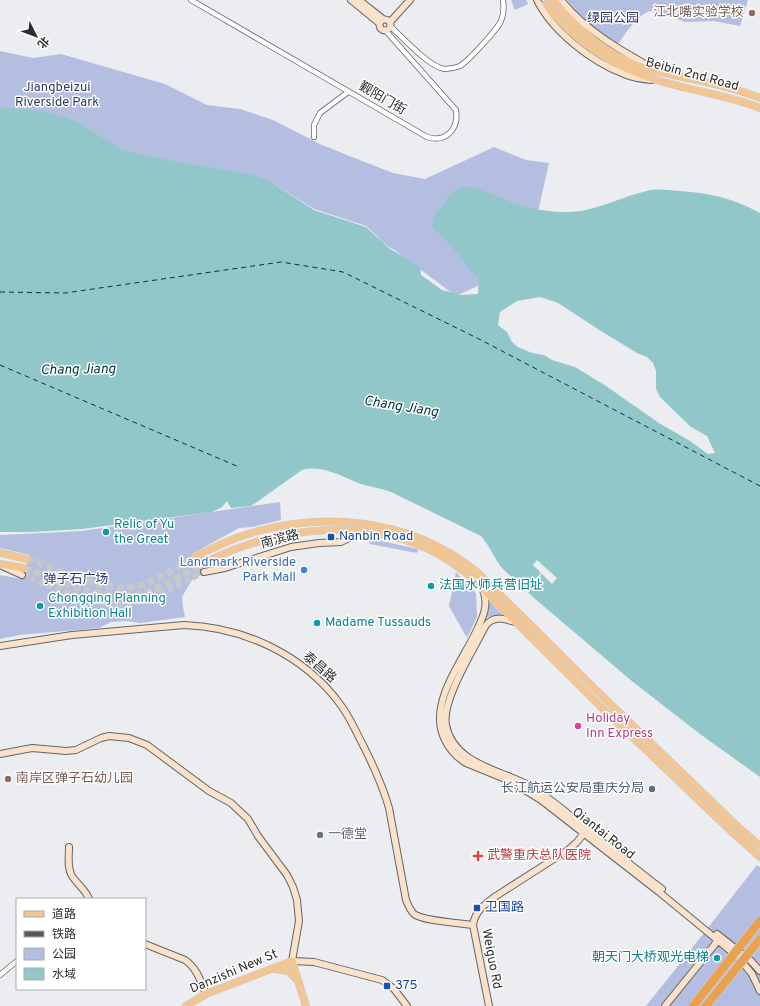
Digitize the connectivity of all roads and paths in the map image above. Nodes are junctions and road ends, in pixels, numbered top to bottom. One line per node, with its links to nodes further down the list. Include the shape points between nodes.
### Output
1 (191, 0): 15 (street, 觐阳门街)
2 (351, 0): 10 (street)
3 (359, 0): 10 (street)
4 (405, 0): 10 (street)
5 (410, 0): 10 (street)
6 (502, 0): 12 (street, via 503,14 497,27 460,66 444,69)
7 (537, 0): 14 (street, via 556,28 606,66 625,75)
8 (561, 0): 13 (street, via 596,34)
9 (549, 2): 13 (main road, Beibin 2nd Road, via 600,44 630,62); 14 (main road, Beibin 2nd Road, via 573,34 595,51 627,69)
10 (386, 23): 11 (street, 觐阳门街); 12 (street)
11 (405, 52): 12 (street, via 406,46); 15 (street, 觐阳门街, via 456,110 456,123 446,136 439,139 427,137)
12 (423, 56)
13 (659, 71): 16 (main road, Beibin 2nd Road, via 733,88)
14 (657, 80): 17 (main road, Beibin 2nd Road, via 743,101)
15 (348, 92): 18 (street, via 320,113 314,125)
16 (760, 98)
17 (760, 108)
18 (314, 138)
19 (361, 532): 24 (main road, via 289,534 248,544); 26 (street, 南滨路, via 341,542 291,547); 27 (main road, via 397,538 424,547 457,566)
20 (0, 553): 22 (main road)
21 (195, 557): 30 (main road, via 240,537 299,524 340,521 380,526 401,532 439,547 466,563)
22 (27, 559)
23 (0, 565): 25 (main road)
24 (200, 565)
25 (23, 572)
26 (204, 572)
27 (482, 589): 28 (main road); 35 (street, Qiantai Road, via 486,600 484,614 441,705 440,724 443,735 451,750 461,760 527,790)
28 (516, 622): 31 (main road); 35 (street, Qiantai Road, via 497,618 486,625 449,698 445,715 448,734 455,746 469,759 530,786)
29 (0, 646): 41 (street, 泰昌路, via 72,635 184,625 234,632 281,652 314,676 334,696 348,716 389,808 406,900 410,909 422,918)
30 (586, 679): 31 (main road, via 588,684); 33 (main road)
31 (584, 689): 32 (main road)
32 (600, 706): 33 (main road, via 598,701 601,698); 38 (main road)
33 (636, 728): 36 (main road)
34 (0, 754): 45 (street, via 32,748 76,750 109,736 128,738 147,745 208,791 231,803 248,819 293,886 299,921)
35 (586, 831): 41 (street, Weiguo Rd, via 568,850 487,903 477,913); 42 (street, Qiantai Road)
36 (760, 846)
37 (69, 848): 39 (street, via 70,872)
38 (760, 857)
39 (89, 898)
40 (760, 921): 58 (highway, bridge)
41 (473, 925): 56 (street, Weiguo Rd)
42 (720, 938): 48 (street, via 750,960); 51 (street, via 746,965); 57 (street)
43 (760, 939): 59 (highway, bridge)
44 (146, 944): 52 (street, via 190,964)
45 (292, 961): 47 (main road, Danzishi New St); 50 (main road, Danzishi New St); 55 (street, via 314,962 382,980 394,989)
46 (16, 962): 49 (street)
47 (269, 970): 50 (main road, via 288,971); 52 (main road, Danzishi New St)
48 (760, 971)
49 (0, 975)
50 (298, 980): 54 (main road, Danzishi New St)
51 (760, 991)
52 (206, 994): 53 (main road, Danzishi New St)
53 (186, 1006)
54 (306, 1006)
55 (407, 1006)
56 (490, 1006)
57 (665, 1006)
58 (693, 1006)
59 (706, 1006)

